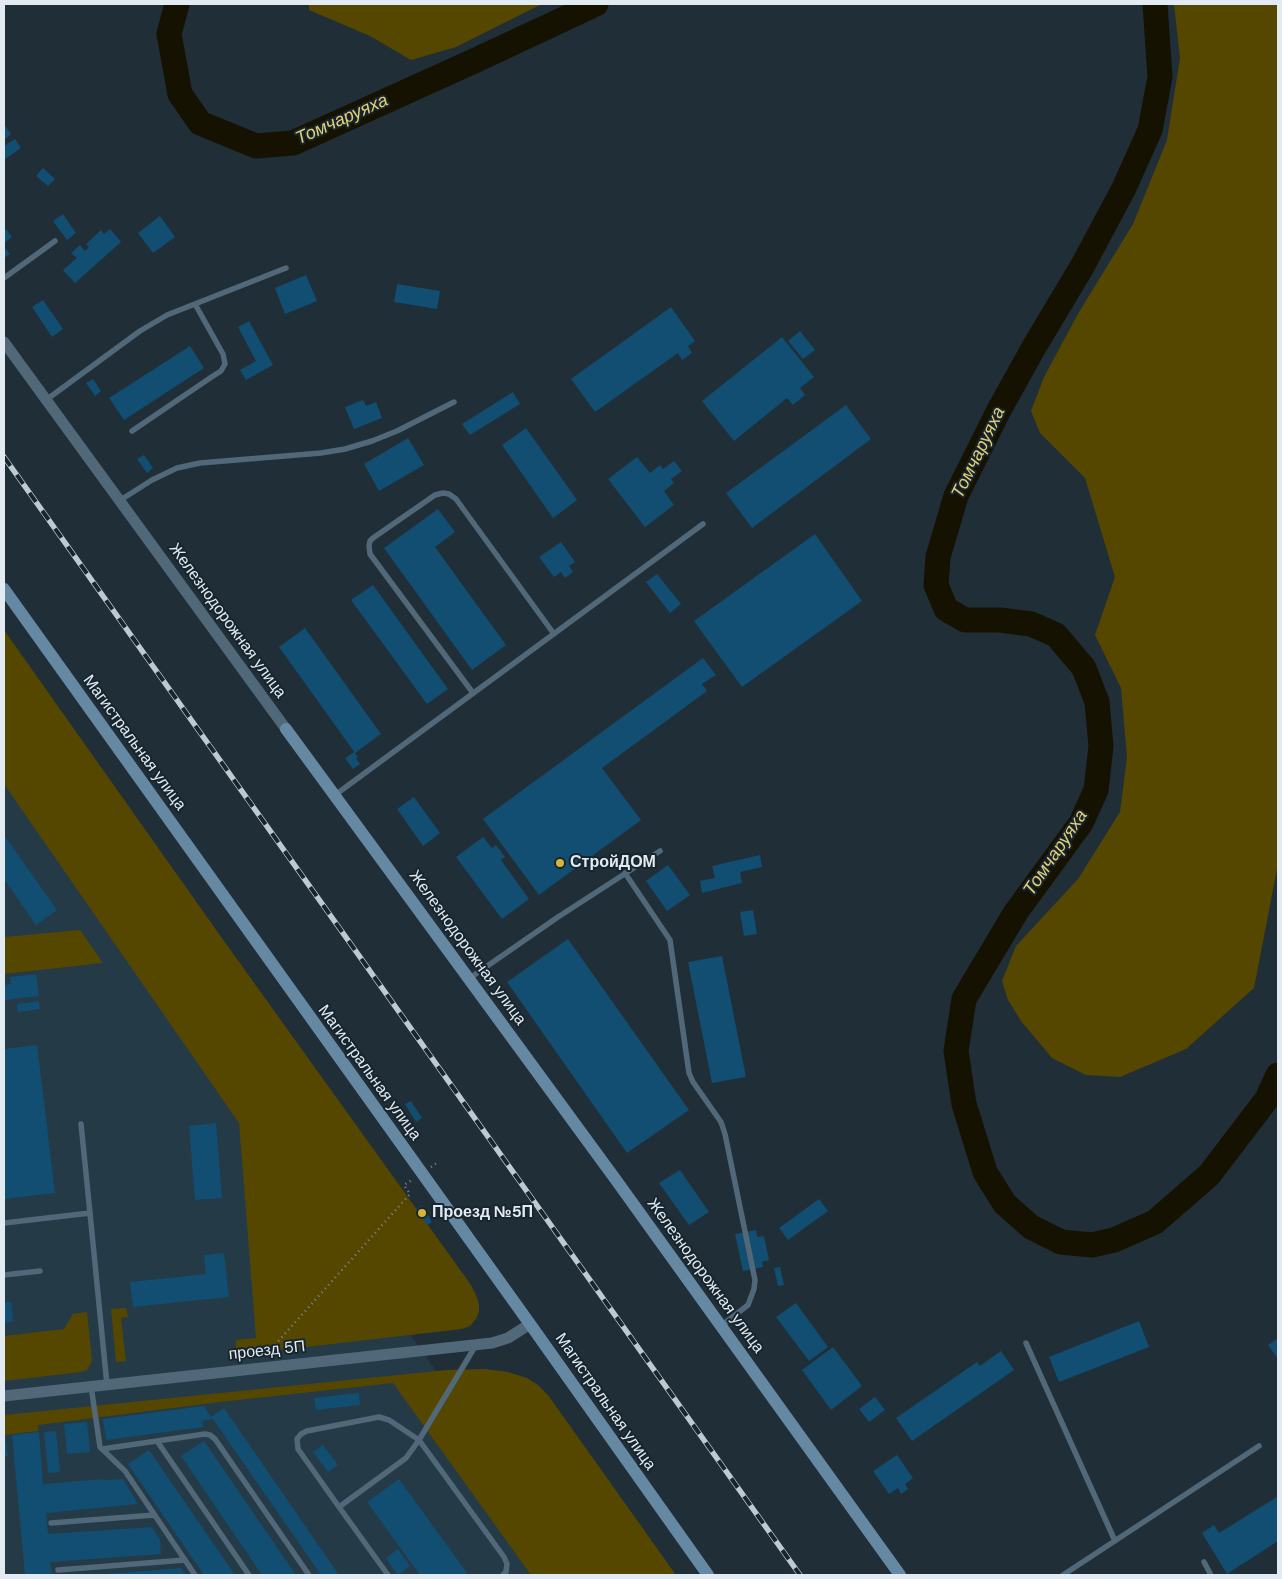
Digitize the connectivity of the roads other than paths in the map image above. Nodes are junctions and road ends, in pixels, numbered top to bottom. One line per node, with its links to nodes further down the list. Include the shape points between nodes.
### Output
1 (54, 241): 3 (lane)
2 (286, 268): 4 (lane)
3 (4, 278)
4 (195, 304): 6 (lane, via 140,331); 8 (lane, via 223,354 225,364 221,370)
5 (4, 342): 6 (street, Железнодорожная улица)
6 (46, 400): 9 (street, Железнодорожная улица)
7 (454, 402): 9 (lane, via 397,431 346,449 200,462 177,468)
8 (132, 431)
9 (119, 501): 14 (street, Железнодорожная улица)
10 (703, 524): 12 (lane)
11 (4, 589): 24 (main road, Магистральная улица)
12 (554, 634): 13 (lane); 13 (lane, via 456,499 449,494 434,494 374,538 370,541 370,554)
13 (473, 694): 15 (lane)
14 (286, 729): 15 (main road, Железнодорожная улица)
15 (335, 796): 18 (main road, Железнодорожная улица)
16 (660, 851): 17 (lane)
17 (626, 873): 18 (lane); 25 (lane, via 670,940 689,1073 721,1122 725,1134 755,1280 748,1305)
18 (470, 978): 25 (main road, Железнодорожная улица)
19 (81, 1124): 20 (lane)
20 (90, 1213): 21 (lane); 28 (lane)
21 (4, 1223)
22 (40, 1271): 23 (lane)
23 (4, 1275)
24 (530, 1324): 27 (street, проезд 5П, via 508,1338); 47 (main road, Магистральная улица)
25 (721, 1326): 48 (main road, Железнодорожная улица)
26 (1026, 1342): 38 (lane)
27 (476, 1345): 28 (street, проезд 5П); 31 (lane)
28 (107, 1384): 29 (street, проезд 5П)
29 (91, 1386): 30 (street, проезд 5П); 34 (lane)
30 (4, 1396)
31 (419, 1440): 35 (lane, via 406,1458); 35 (lane, via 389,1420 378,1417 301,1434 296,1444 298,1449); 46 (lane, via 504,1557 507,1564)
32 (157, 1441): 34 (lane); 43 (lane); 44 (lane, via 205,1434 215,1439)
33 (1259, 1446): 38 (lane)
34 (102, 1450): 36 (lane, via 125,1471)
35 (339, 1507): 45 (lane)
36 (154, 1515): 37 (lane); 39 (lane)
37 (51, 1523)
38 (1115, 1541): 49 (lane)
39 (185, 1560): 41 (lane); 42 (lane)
40 (1204, 1562): 50 (lane)
41 (58, 1570)
42 (195, 1575)
43 (249, 1575)
44 (309, 1575)
45 (388, 1575)
46 (503, 1575)
47 (708, 1575)
48 (900, 1575)
49 (1063, 1575)
50 (1211, 1575)

